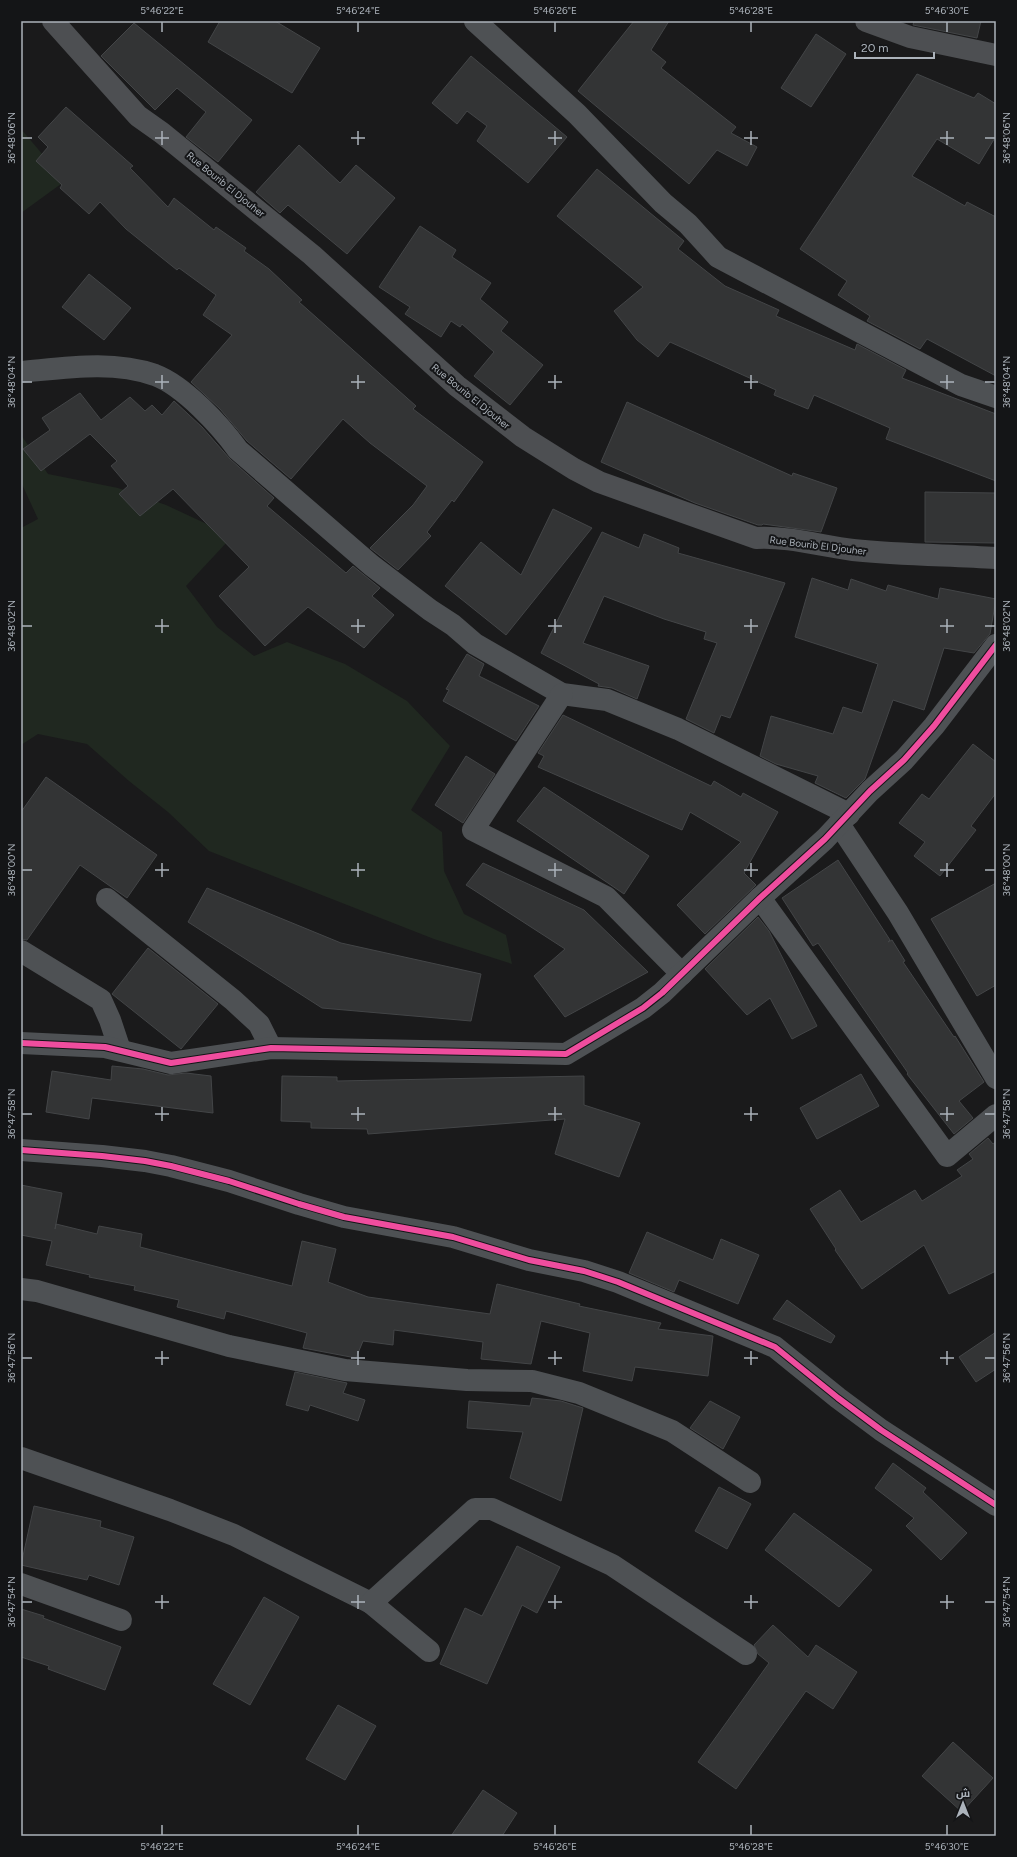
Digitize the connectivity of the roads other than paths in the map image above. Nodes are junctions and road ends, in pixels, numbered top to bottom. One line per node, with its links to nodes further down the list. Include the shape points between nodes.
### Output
1 (53, 21): 7 (main road, Rue Bourib El Djouher, via 138,116 312,255 427,361 485,409 574,470 599,482 756,538 773,537 894,554)
2 (475, 21): 6 (street, via 577,114 718,257 961,385)
3 (875, 22): 4 (main road, via 910,37)
4 (996, 55)
5 (21, 372): 9 (street, via 106,367 132,369 156,376 168,383 198,405 223,429 238,450 398,586 475,644)
6 (996, 397)
7 (996, 558)
8 (996, 645): 10 (street, via 934,726 904,760)
9 (562, 694): 10 (street, via 607,700 678,729); 14 (street, via 473,830 606,897)
10 (844, 819): 11 (street); 18 (street)
11 (760, 898): 14 (street); 19 (street, via 948,1156)
12 (107, 899): 16 (street, via 260,1024)
13 (21, 951): 17 (street, via 100,1000)
14 (682, 974): 16 (street, via 643,1008 566,1054)
15 (21, 1043): 17 (street)
16 (271, 1048): 17 (street, via 171,1063)
17 (120, 1050)
18 (996, 1078)
19 (996, 1115)
20 (21, 1150): 24 (street, via 145,1161 171,1166 229,1180 344,1217 453,1237 529,1260 584,1271 618,1282 775,1347 881,1430)
21 (21, 1289): 23 (street, via 37,1291 229,1346 345,1370 467,1380 532,1381 580,1393 672,1431)
22 (21, 1458): 26 (street, via 234,1535)
23 (750, 1482)
24 (996, 1505)
25 (21, 1584): 27 (street)
26 (371, 1603): 28 (street); 29 (street, via 475,1509 492,1509 612,1565)
27 (121, 1620)
28 (429, 1651)
29 (746, 1654)

